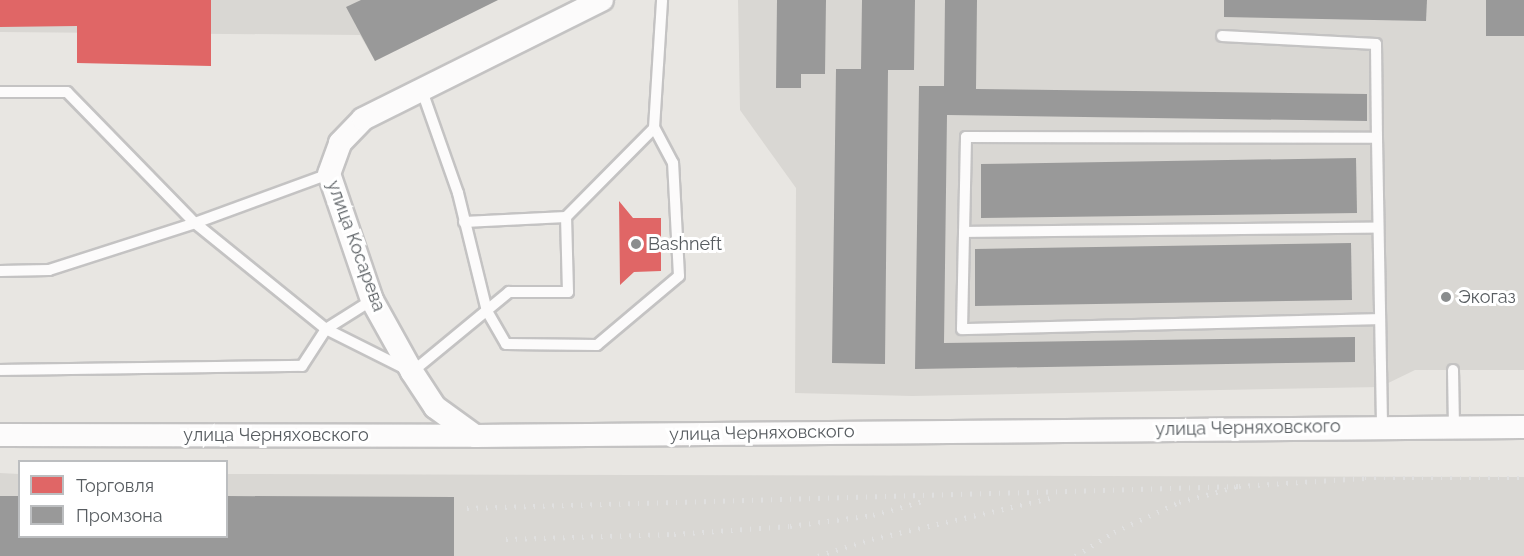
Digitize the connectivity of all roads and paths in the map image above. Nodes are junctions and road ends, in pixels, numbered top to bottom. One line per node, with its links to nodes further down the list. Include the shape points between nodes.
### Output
1 (602, 0): 4 (street, улица Косарева)
2 (662, 0): 6 (lane)
3 (1222, 36): 7 (lane, via 1376,44)
4 (420, 88): 8 (street, улица Косарева, via 363,119 340,143); 10 (lane, via 458,193)
5 (0, 92): 11 (lane, via 66,92)
6 (654, 128): 9 (lane); 16 (lane, via 673,163 679,276 597,345 507,344)
7 (1377, 138): 12 (lane); 13 (lane, via 966,137)
8 (329, 174): 11 (lane); 15 (street, улица Косарева)
9 (566, 217): 10 (lane); 16 (lane, via 568,292 509,292)
10 (464, 222): 16 (lane)
11 (195, 223): 14 (lane, via 49,270); 18 (lane)
12 (1378, 228): 13 (lane); 17 (lane)
13 (964, 232): 17 (lane, via 962,329)
14 (0, 271)
15 (372, 300): 18 (lane); 21 (street, улица Косарева)
16 (487, 311): 21 (lane)
17 (1378, 319): 22 (lane)
18 (326, 329): 19 (lane, via 302,366); 21 (lane)
19 (0, 370)
20 (1453, 370): 23 (lane)
21 (412, 372): 26 (street, улица Косарева, via 435,407)
22 (1382, 427): 23 (street, улица Черняховского); 26 (street, улица Черняховского)
23 (1454, 427): 24 (street, улица Черняховского)
24 (1524, 427)
25 (0, 435): 26 (street, улица Черняховского)
26 (475, 435)

